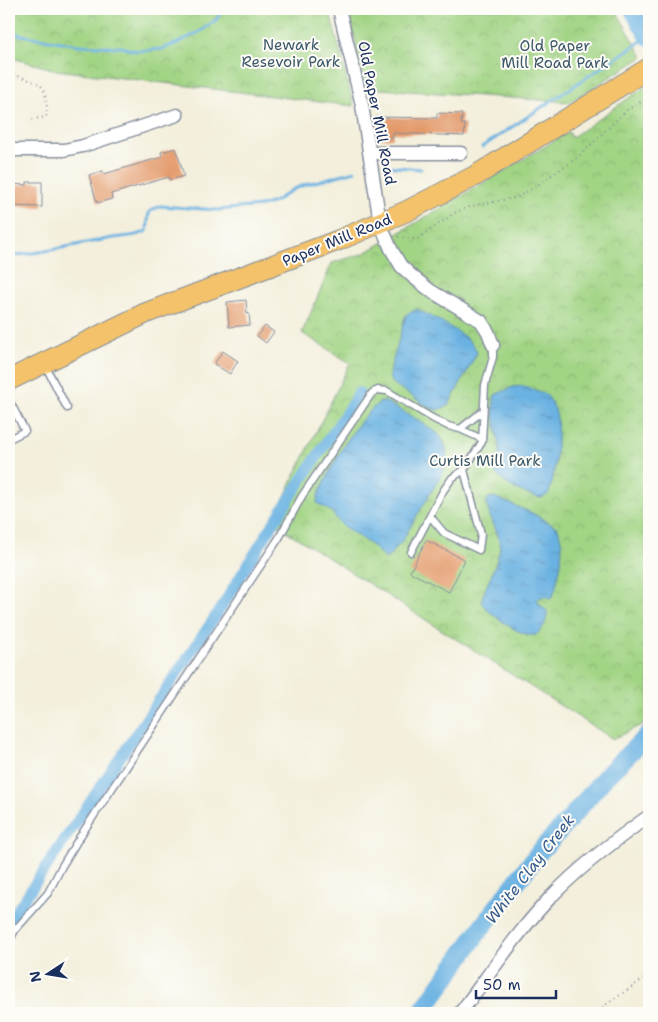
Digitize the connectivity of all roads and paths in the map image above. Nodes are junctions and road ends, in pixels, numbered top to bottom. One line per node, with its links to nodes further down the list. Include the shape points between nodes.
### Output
1 (339, 9): 8 (street, Old Paper Mill Road, via 360,94)
2 (644, 71): 10 (main road, Paper Mill Road, via 475,176)
3 (9, 73): 6 (path, via 42,88 48,108 46,117)
4 (649, 97): 11 (path, via 620,116 571,162 518,197 456,212 417,240)
5 (177, 115): 7 (street, via 64,150)
6 (28, 120)
7 (9, 150)
8 (368, 153): 9 (street); 10 (street, Old Paper Mill Road)
9 (461, 153)
10 (380, 223): 12 (street, Old Paper Mill Road, via 396,258 408,273 481,321); 13 (main road, Paper Mill Road, via 146,313)
11 (397, 237)
12 (492, 345): 17 (lane, via 493,357)
13 (44, 362): 14 (main road, Paper Mill Road); 16 (lane)
14 (9, 380)
15 (9, 400): 20 (lane, via 25,431)
16 (66, 408)
17 (483, 411): 18 (lane); 19 (lane)
18 (460, 429): 19 (lane); 25 (lane, via 432,418 387,392 378,390 372,393 79,838 48,893)
19 (482, 438): 21 (lane)
20 (9, 439)
21 (464, 470): 22 (lane, via 452,478); 22 (lane, via 481,534 479,550 444,533)
22 (430, 516): 23 (lane)
23 (411, 552)
24 (649, 816): 27 (street, via 576,873 549,899)
25 (9, 942)
26 (649, 975): 28 (path)
27 (460, 1013)
28 (594, 1013)

